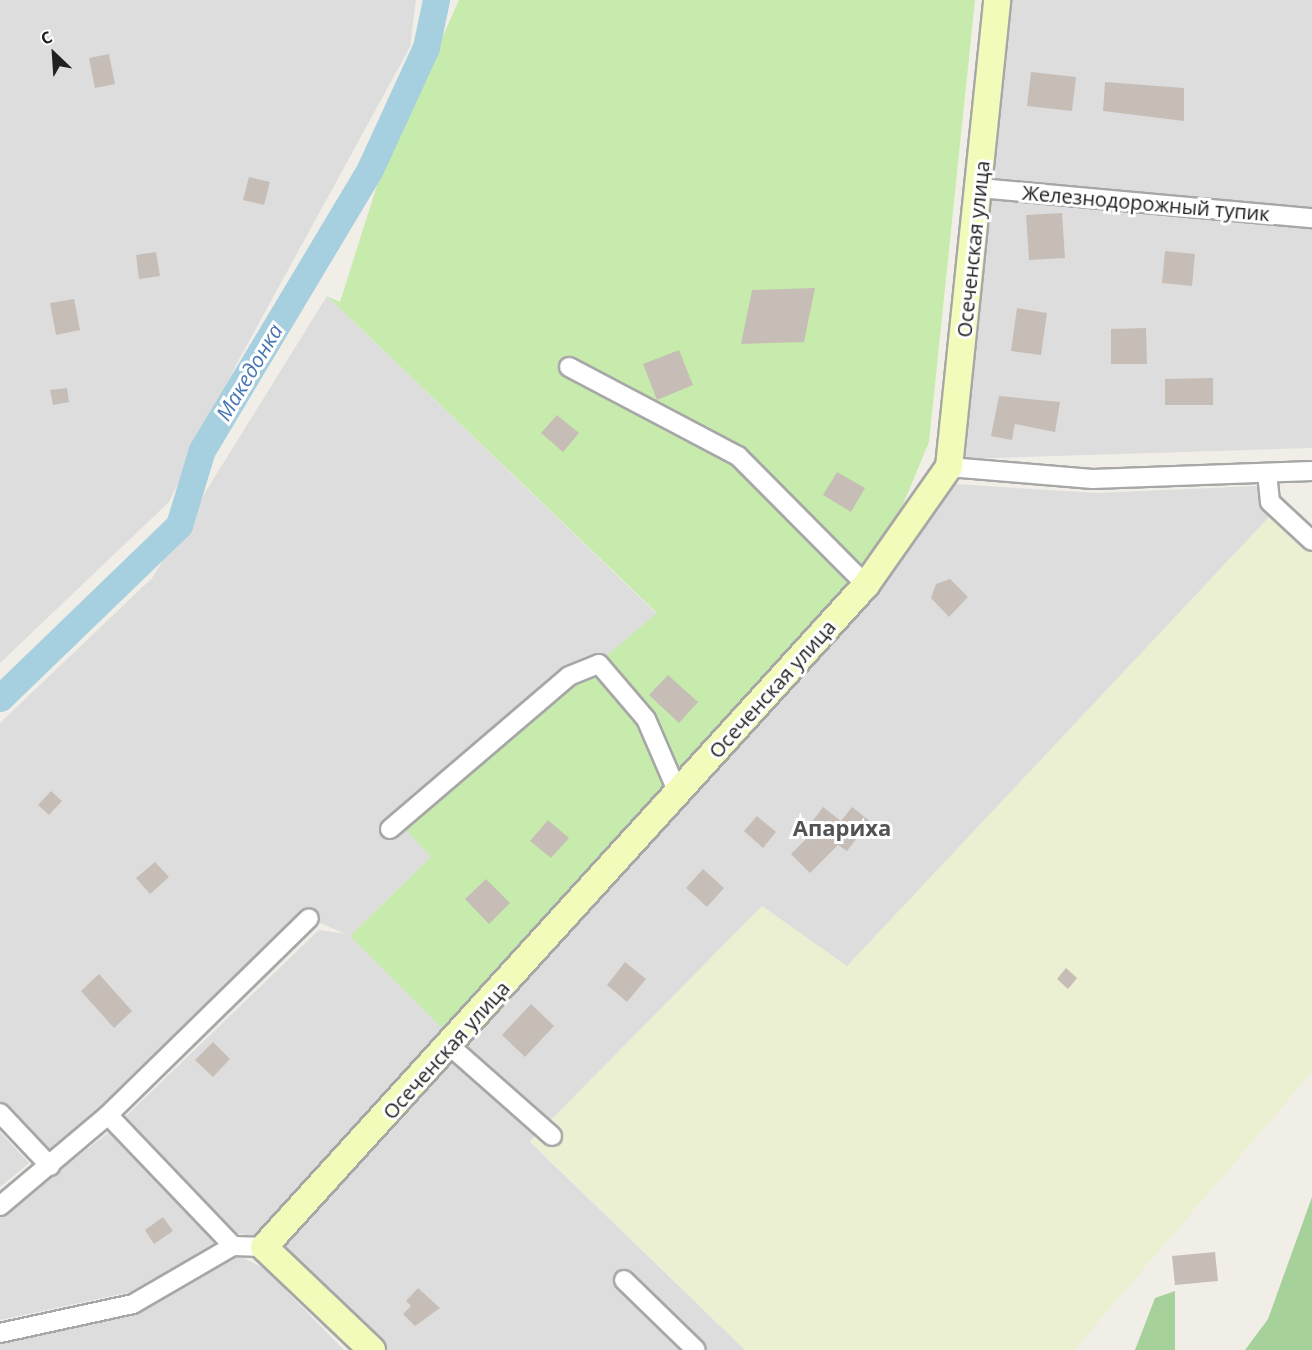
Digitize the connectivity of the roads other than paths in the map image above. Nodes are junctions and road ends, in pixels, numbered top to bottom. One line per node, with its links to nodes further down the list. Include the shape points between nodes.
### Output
1 (997, 0): 2 (street, Осеченская улица)
2 (980, 188): 3 (street, Железнодорожный тупик); 5 (street, Осеченская улица)
3 (1312, 218)
4 (569, 367): 9 (street, via 738,456)
5 (949, 467): 7 (street, via 1093,479); 9 (street, Осеченская улица)
6 (1312, 471): 7 (street)
7 (1267, 473): 8 (street, via 1270,502)
8 (1312, 541)
9 (866, 585): 10 (street, Осеченская улица)
10 (678, 793): 11 (street, via 646,719 598,664 569,676); 13 (street, Осеченская улица)
11 (390, 829)
12 (309, 918): 15 (street)
13 (450, 1046): 16 (street); 20 (street, Осеченская улица)
14 (0, 1113): 17 (street)
15 (108, 1115): 17 (street); 19 (street)
16 (552, 1136)
17 (50, 1166): 18 (street)
18 (0, 1206)
19 (233, 1246): 20 (street); 22 (street, via 133,1304)
20 (264, 1247): 23 (street)
21 (624, 1280): 24 (street)
22 (0, 1333)
23 (372, 1350)
24 (696, 1350)

